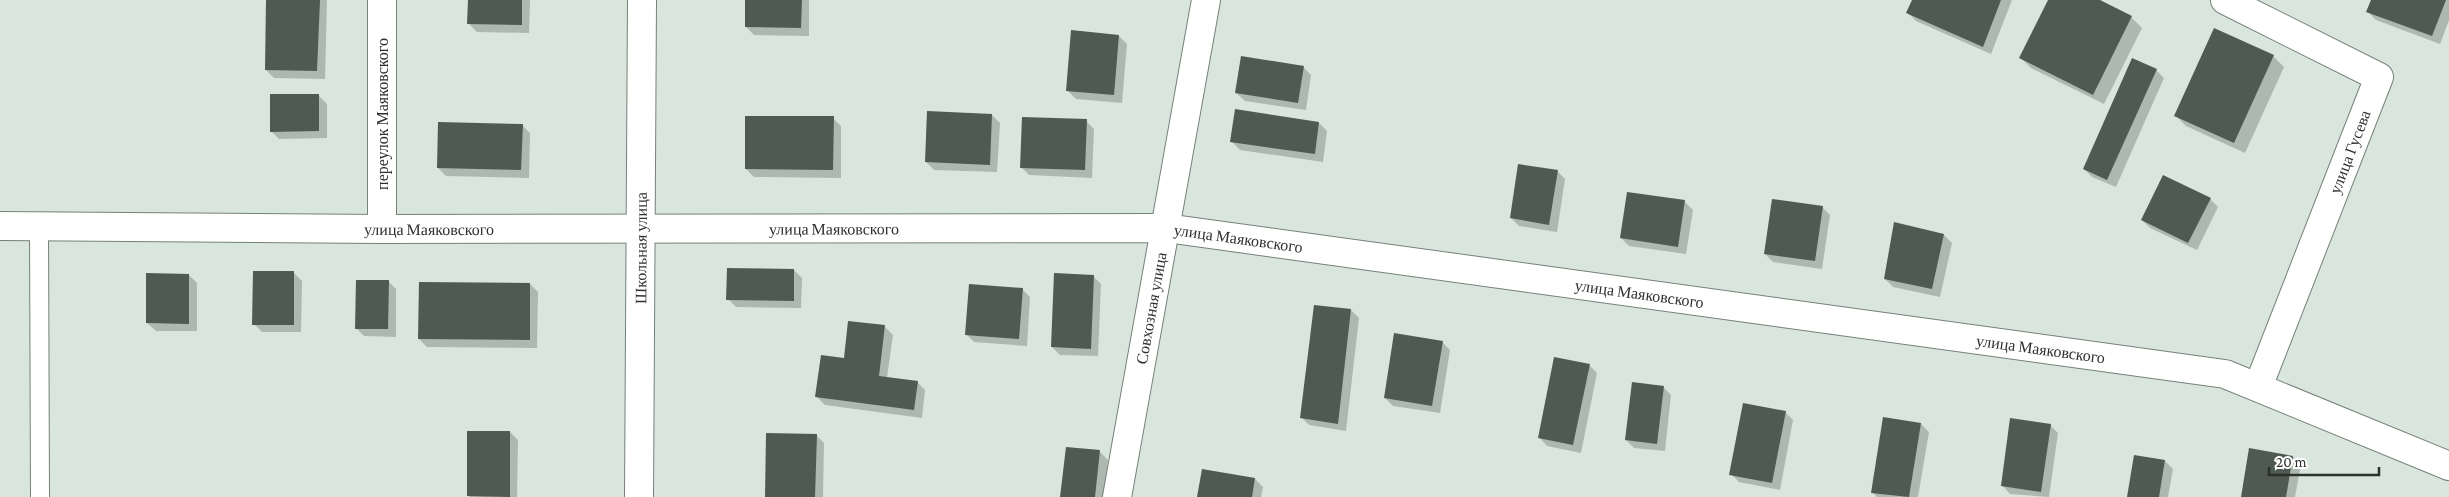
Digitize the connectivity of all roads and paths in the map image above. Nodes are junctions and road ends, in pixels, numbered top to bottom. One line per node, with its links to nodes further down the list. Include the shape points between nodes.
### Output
1 (382, 0): 8 (street, переулок Маяковского)
2 (642, 0): 9 (street, Школьная улица)
3 (1206, 0): 7 (street, Совхозная улица)
4 (2225, 0): 10 (street, улица Гусева, via 2379,77)
5 (0, 226): 6 (street, улица Маяковского)
6 (39, 226): 8 (street, улица Маяковского); 12 (lane)
7 (1166, 228): 9 (street, улица Маяковского); 10 (street, улица Маяковского, via 2225,374); 14 (street, Совхозная улица)
8 (382, 229): 9 (street, улица Маяковского)
9 (641, 229): 13 (street, Школьная улица)
10 (2258, 387): 11 (street, улица Маяковского)
11 (2449, 466)
12 (40, 497)
13 (639, 497)
14 (1117, 497)

